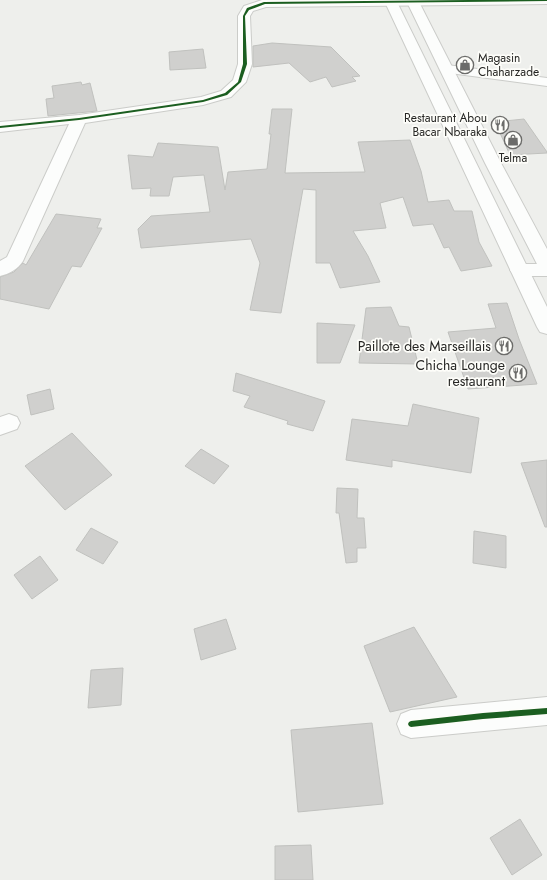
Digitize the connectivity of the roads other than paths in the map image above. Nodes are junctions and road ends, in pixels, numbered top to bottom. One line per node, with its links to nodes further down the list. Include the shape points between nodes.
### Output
1 (547, 0): 2 (street)
2 (412, 1): 3 (street); 4 (street)
3 (390, 2): 6 (street, via 257,5 248,9 244,16 245,64 239,82 226,94 203,101); 10 (street)
4 (447, 69): 5 (street); 8 (street)
5 (547, 82)
6 (79, 119): 7 (street); 9 (street, via 14,261)
7 (0, 128)
8 (547, 266)
9 (0, 270)
10 (519, 270): 11 (street); 12 (street)
11 (547, 270)
12 (547, 327)
13 (547, 712): 14 (street)
14 (411, 724)

